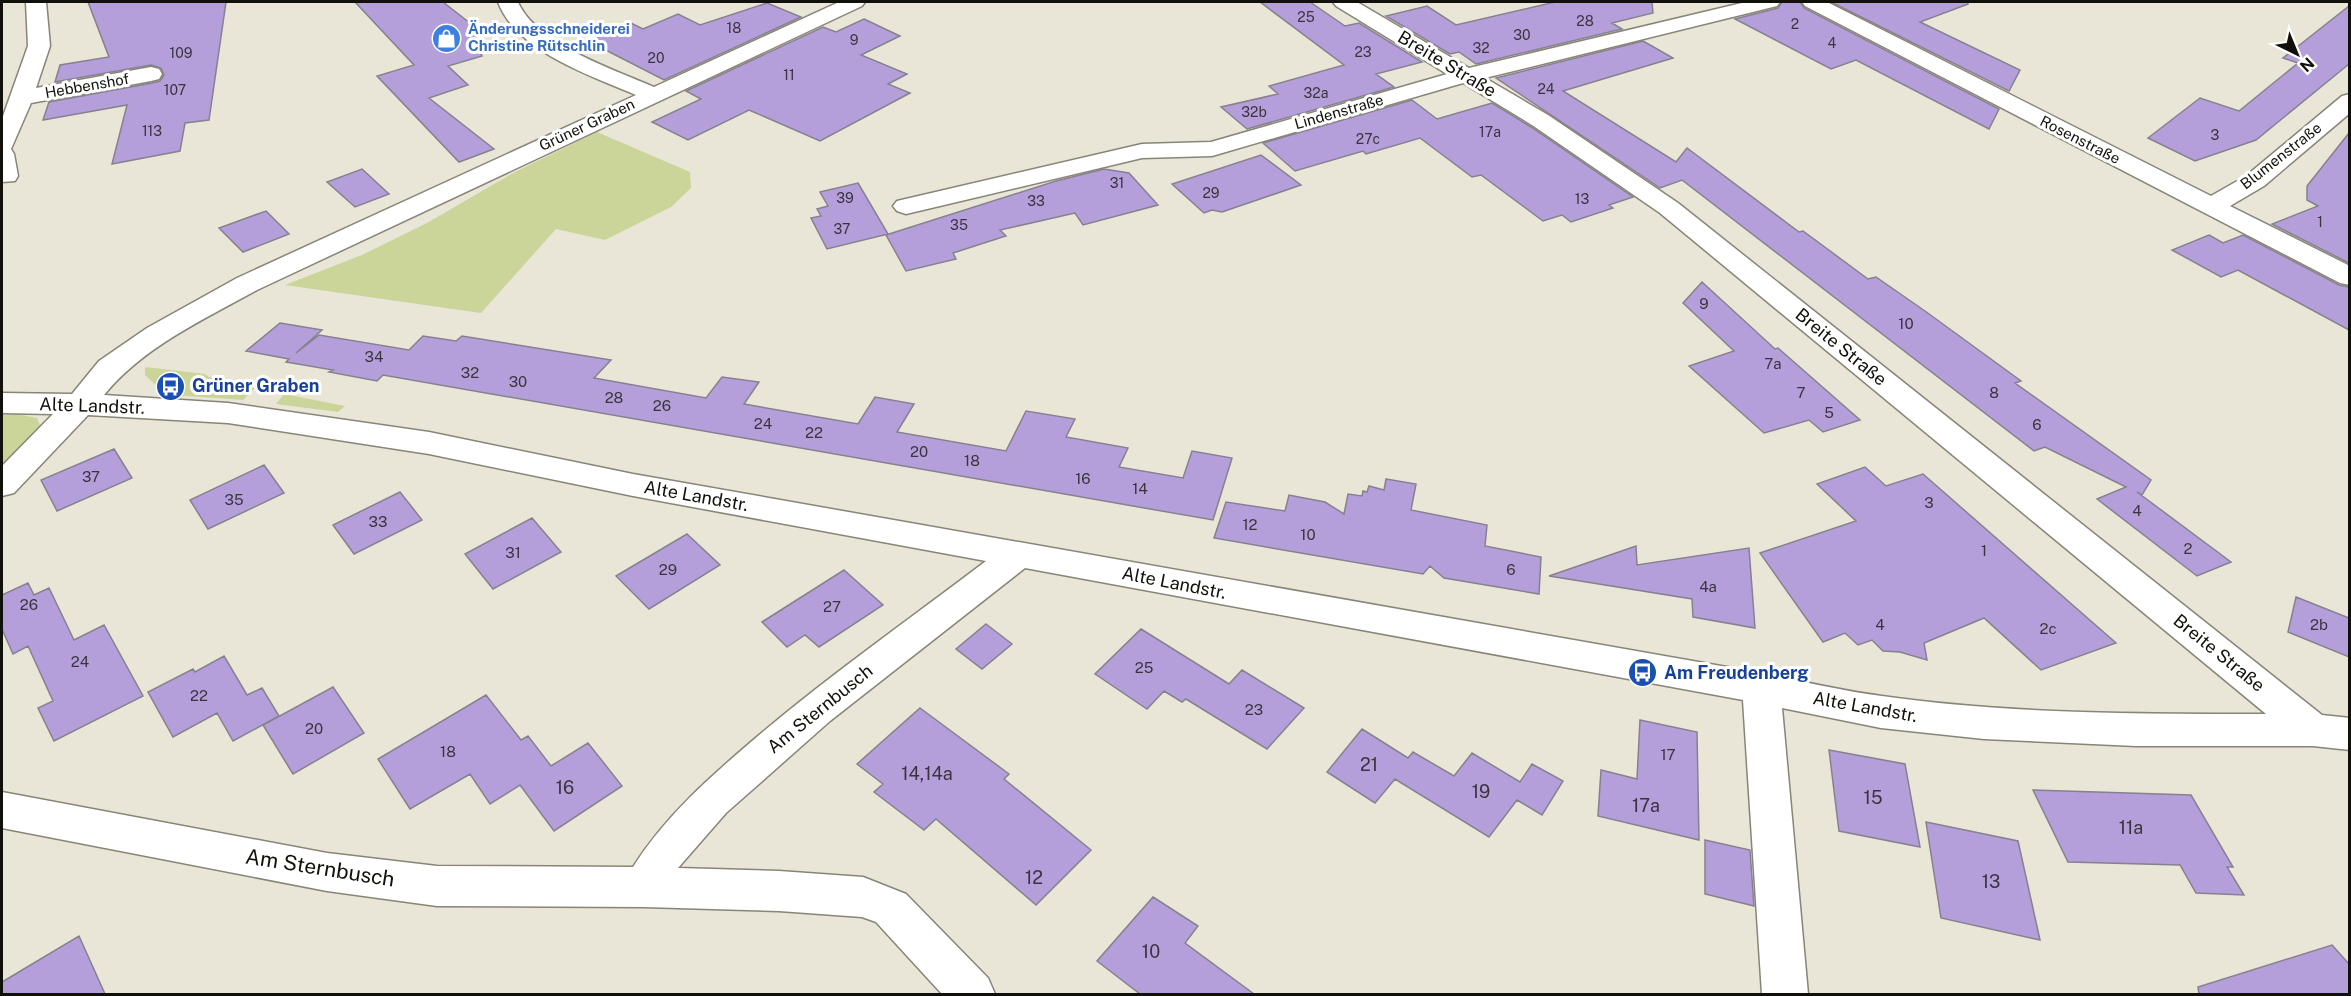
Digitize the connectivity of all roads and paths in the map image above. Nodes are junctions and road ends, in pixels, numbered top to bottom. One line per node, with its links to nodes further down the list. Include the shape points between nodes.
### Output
1 (36, 2): 10 (street, Hebbenshof, via 39,46)
2 (508, 2): 9 (street, via 511,15 522,27 550,46)
3 (855, 2): 9 (street, Grüner Graben)
4 (1342, 2): 8 (street, Breite Straße)
5 (1770, 2): 8 (street, Lindenstraße)
6 (1812, 2): 14 (street, Rosenstraße)
7 (151, 74): 10 (street, Hebbenshof)
8 (1468, 75): 13 (street, Lindenstraße, via 1212,149 1142,152); 21 (street, Breite Straße, via 1669,208)
9 (652, 94): 17 (street, Grüner Graben, via 247,284 157,334 110,368)
10 (22, 98): 12 (street, Hebbenshof)
11 (2349, 101): 14 (street, Blumenstraße, via 2255,181)
12 (2, 145)
13 (906, 206)
14 (2210, 207): 15 (street, Rosenstraße)
15 (2349, 277)
16 (2, 404): 17 (street, Alte Landstr.)
17 (80, 404): 18 (street); 19 (street, Alte Landstr., via 228,412 429,443 633,485)
18 (2, 485)
19 (1020, 554): 20 (street, Alte Landstr.); 24 (street, Am Sternbusch, via 816,710 712,800 666,851)
20 (1761, 688): 21 (street, Alte Landstr., via 1881,712 1984,723 2136,730); 26 (street)
21 (2313, 730): 22 (street, Alte Landstr.)
22 (2349, 734)
23 (2, 810): 24 (street, Am Sternbusch, via 327,872 436,886)
24 (644, 887): 25 (street, Am Sternbusch, via 863,897 891,908)
25 (972, 994)
26 (1785, 994)

